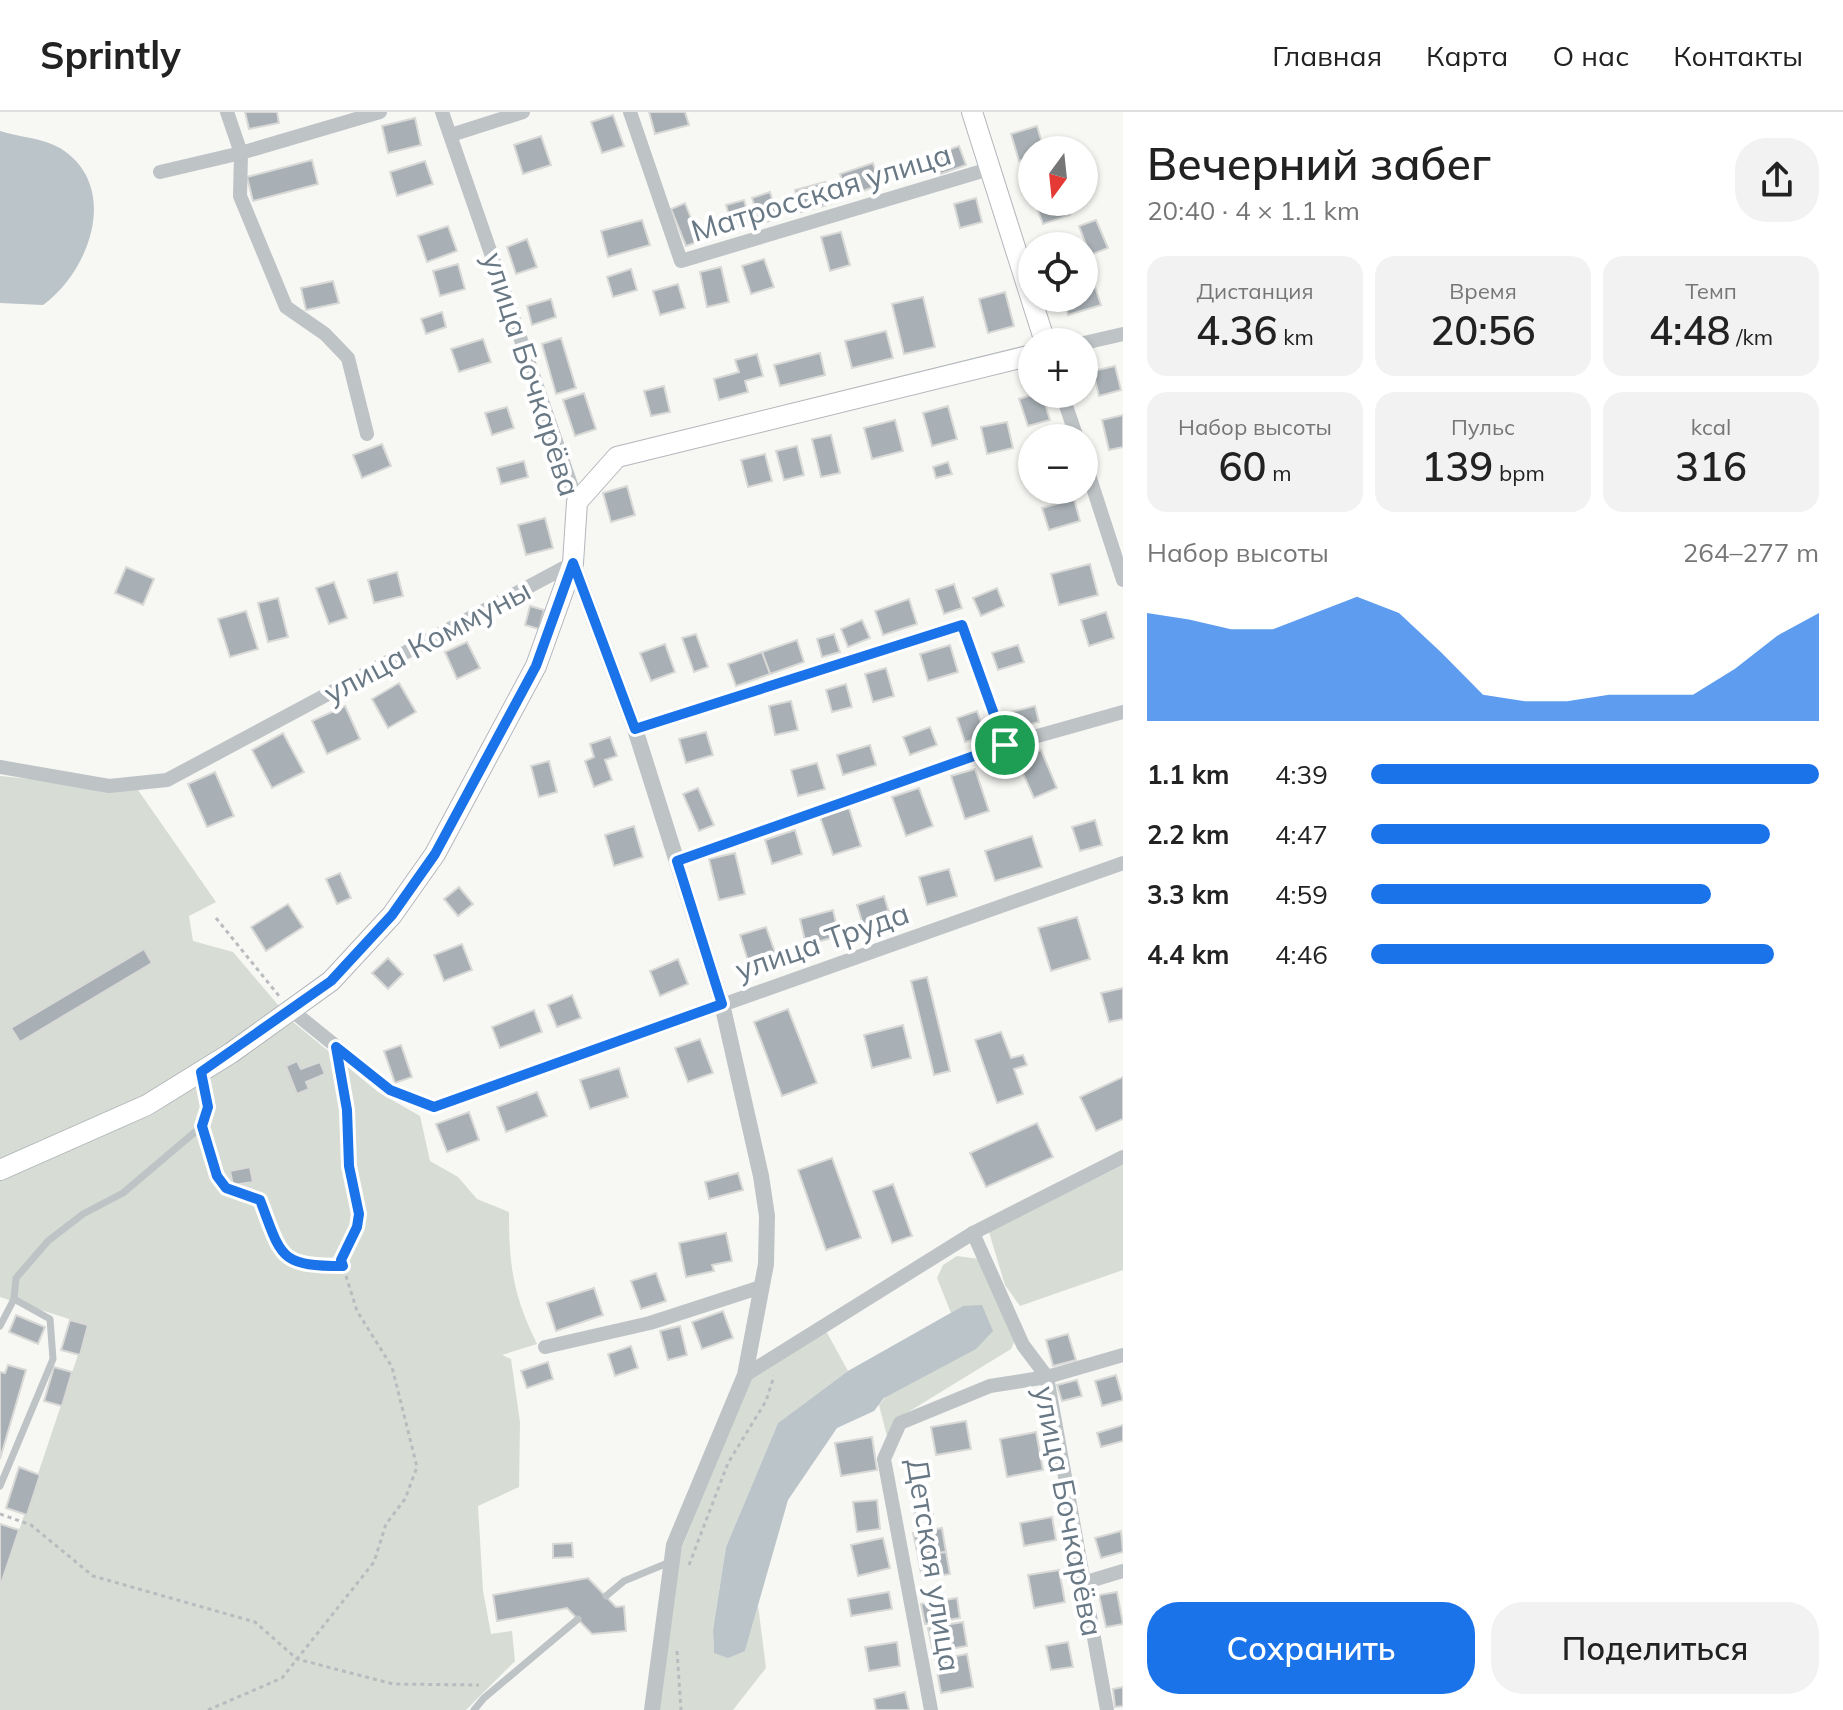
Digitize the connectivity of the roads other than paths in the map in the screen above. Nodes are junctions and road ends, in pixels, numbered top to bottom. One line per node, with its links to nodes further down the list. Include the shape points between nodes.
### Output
1 (227, 112): 8 (street)
2 (380, 112): 8 (street)
3 (442, 112): 7 (street, улица Бочкарёва)
4 (523, 112): 7 (street)
5 (630, 112): 9 (street, Матросская улица, via 681,261)
6 (972, 112): 9 (main road)
7 (451, 135): 16 (street, улица Бочкарёва)
8 (241, 153): 10 (street); 15 (street, via 240,196 286,307 348,358)
9 (989, 169): 11 (main road)
10 (160, 172)
11 (1040, 328)
12 (1123, 334): 13 (street)
13 (1098, 340)
14 (1018, 358): 16 (main road, via 617,457)
15 (367, 434)
16 (577, 502): 18 (main road, улица Бочкарёва)
17 (1098, 503): 19 (street)
18 (573, 563): 21 (street, улица Бочкарёва); 23 (street, улица Коммуны, via 167,780 109,786); 27 (main road, улица Коммуны, via 536,666 435,854 392,915 331,981)
19 (1123, 580)
20 (1123, 712): 22 (street)
21 (635, 729): 22 (street, via 962,625); 24 (street, улица Бочкарёва)
22 (1005, 745): 24 (street)
23 (0, 767)
24 (677, 861): 26 (street, улица Бочкарёва)
25 (1123, 863): 26 (street, улица Труда)
26 (722, 1004): 27 (street, улица Труда, via 434,1107 390,1090); 34 (street, улица Бочкарёва, via 767,1216)
27 (290, 1009): 28 (main road, улица Коммуны)
28 (201, 1072): 29 (lane, via 208,1107); 31 (main road, улица Коммуны, via 147,1105)
29 (202, 1126): 33 (lane, via 217,1176 226,1188 260,1200 279,1249 289,1260); 35 (lane, via 123,1193 48,1241 16,1278)
30 (1123, 1157): 32 (street)
31 (0, 1170)
32 (973, 1233): 39 (street); 40 (street, улица Бочкарёва, via 1023,1345)
33 (343, 1266)
34 (761, 1287): 37 (street, via 650,1323); 39 (street, улица Бочкарёва)
35 (14, 1299): 36 (lane); 41 (lane, via 50,1319 53,1359)
36 (0, 1326)
37 (545, 1347)
38 (1123, 1355): 40 (street, Детская улица)
39 (745, 1375): 42 (street, улица Бочкарёва)
40 (1047, 1377): 44 (street, улица Бочкарёва); 49 (street, Детская улица, via 990,1386 900,1423 884,1459)
41 (0, 1486)
42 (672, 1561): 45 (lane, via 624,1581); 48 (street, улица Бочкарёва)
43 (1123, 1571): 44 (street)
44 (1083, 1583): 50 (street, улица Бочкарёва)
45 (606, 1596)
46 (578, 1619): 47 (lane)
47 (474, 1710)
48 (652, 1710)
49 (931, 1710)
50 (1107, 1710)

